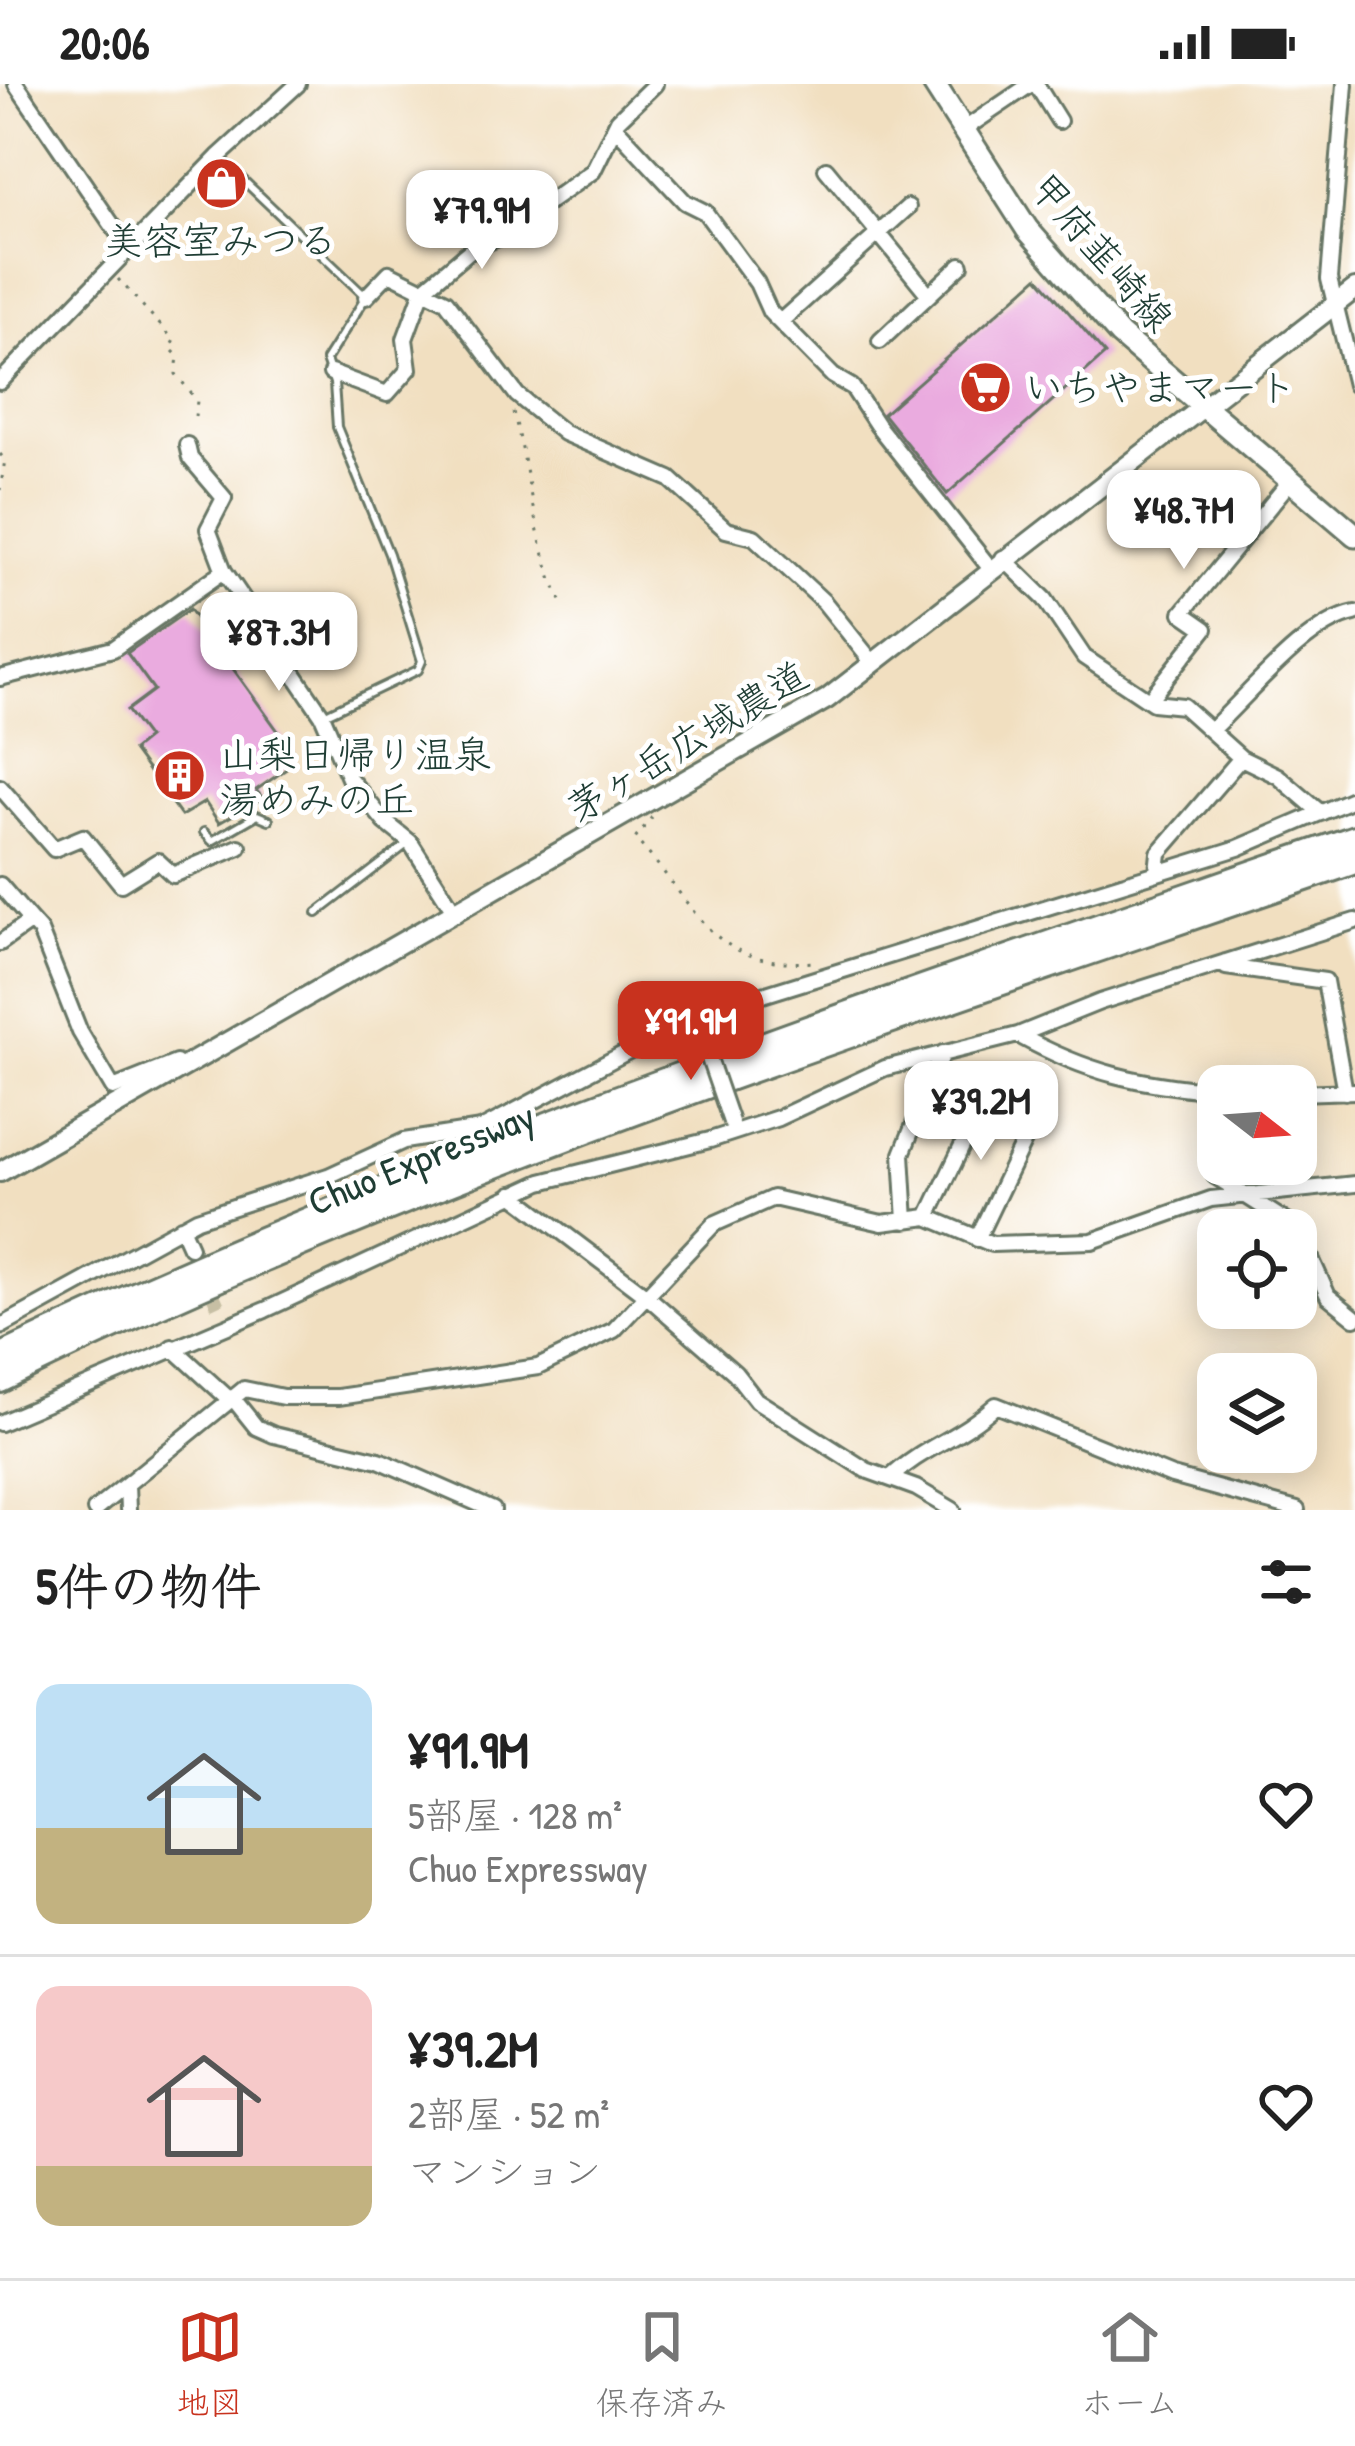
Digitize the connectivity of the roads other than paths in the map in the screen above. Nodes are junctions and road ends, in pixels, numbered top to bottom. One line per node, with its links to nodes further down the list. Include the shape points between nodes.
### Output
1 (18, 84): 14 (street)
2 (298, 84): 10 (street)
3 (655, 84): 8 (street)
4 (934, 84): 9 (main road, 甲府韮崎線)
5 (1034, 84): 7 (street); 9 (street)
6 (1345, 84): 20 (street)
7 (1059, 121)
8 (615, 128): 17 (street, via 592,171 472,248); 21 (street, via 685,202 705,212)
9 (963, 130): 27 (main road, 甲府韮崎線, via 1069,279)
10 (218, 157): 14 (street); 19 (lane)
11 (826, 169): 13 (street)
12 (908, 207): 13 (street)
13 (878, 233): 18 (street); 21 (street)
14 (128, 248): 25 (street)
15 (961, 265): 18 (street)
16 (1355, 289): 20 (street, 茅ヶ岳広域農道)
17 (423, 290): 19 (street, via 388,273); 24 (street, via 405,339 409,369 387,394); 34 (street, via 446,301 473,344 564,433 670,479 726,530 754,537 824,602)
18 (929, 296): 23 (street)
19 (366, 297): 24 (lane, via 329,351)
20 (1333, 302): 22 (street); 27 (street, 茅ヶ岳広域農道)
21 (780, 322): 31 (street, via 867,404)
22 (1347, 325): 26 (street)
23 (880, 341)
24 (331, 373): 37 (lane, via 337,427 422,661 418,670)
25 (0, 382)
26 (1355, 385)
27 (1202, 406): 29 (main road, 甲府韮崎線); 31 (street, 茅ヶ岳広域農道)
28 (187, 445): 32 (street, via 224,498 208,529)
29 (1292, 479): 30 (main road, 甲府韮崎線); 36 (street, via 1182,613 1205,629)
30 (1355, 535)
31 (997, 563): 34 (street, 茅ヶ岳広域農道); 36 (street, via 1045,599 1084,657)
32 (224, 571): 35 (street, via 113,649); 37 (street)
33 (1355, 614): 38 (street, via 1302,638)
34 (872, 663): 54 (street, 茅ヶ岳広域農道, via 827,699)
35 (0, 678)
36 (1149, 700): 38 (street, via 1183,706)
37 (322, 715): 47 (street, via 350,778)
38 (1211, 730): 39 (street)
39 (1241, 758): 42 (street, via 1278,776); 50 (street, via 1160,854)
40 (0, 787): 48 (street, via 53,849 83,837 121,884 158,861 173,875)
41 (1355, 798): 42 (street)
42 (1321, 813): 50 (street)
43 (269, 820): 45 (lane, via 257,815 212,842)
44 (1355, 828): 51 (highway)
45 (204, 832)
46 (1355, 838): 51 (highway, Chuo Expressway)
47 (410, 842): 53 (lane); 54 (street)
48 (239, 847)
49 (1355, 863): 86 (highway, Chuo Expressway, via 627,1114 437,1188)
50 (1157, 871): 59 (street)
51 (1224, 884): 85 (highway, Chuo Expressway, via 535,1126)
52 (0, 885): 55 (street)
53 (317, 914)
54 (456, 914): 62 (street, 茅ヶ岳広域農道)
55 (31, 921): 57 (street); 62 (street, via 113,1088 178,1063)
56 (1355, 921): 58 (street)
57 (0, 943)
58 (1225, 962): 60 (street); 65 (street, via 1325,981)
59 (697, 1022): 68 (street, bridge); 76 (street, via 481,1129 404,1142)
60 (1018, 1035): 61 (street); 64 (street, via 1091,1072)
61 (943, 1053): 68 (street); 75 (street, via 902,1154)
62 (184, 1069): 69 (street, 茅ヶ岳広域農道)
63 (990, 1088): 74 (street)
64 (1197, 1089)
65 (1350, 1092): 66 (street)
66 (1317, 1093)
67 (1035, 1118): 77 (street)
68 (732, 1127): 73 (street)
69 (0, 1172)
70 (1355, 1184): 72 (street)
71 (1231, 1185): 72 (street)
72 (1245, 1193): 77 (street, via 1144,1218 1092,1241); 81 (street, via 1298,1229 1328,1296)
73 (512, 1194): 79 (street); 82 (street)
74 (928, 1217): 75 (street); 77 (street)
75 (905, 1221): 79 (street, via 773,1198 714,1224)
76 (182, 1227): 78 (street); 83 (street)
77 (977, 1239)
78 (190, 1247)
79 (648, 1297): 87 (street, via 614,1330 538,1367 338,1397 244,1390); 89 (street, via 756,1400)
80 (218, 1306): 82 (street)
81 (1355, 1318)
82 (226, 1325): 84 (street)
83 (0, 1327)
84 (172, 1347): 87 (street); 88 (street)
85 (0, 1357)
86 (0, 1380)
87 (230, 1398): 90 (street); 93 (street, via 274,1436 379,1460)
88 (0, 1423)
89 (890, 1478): 94 (street); 95 (street, via 911,1458 964,1435 996,1405 1172,1476)
90 (127, 1485): 91 (street); 92 (street)
91 (95, 1510)
92 (128, 1510)
93 (493, 1510)
94 (953, 1510)
95 (1297, 1510)

